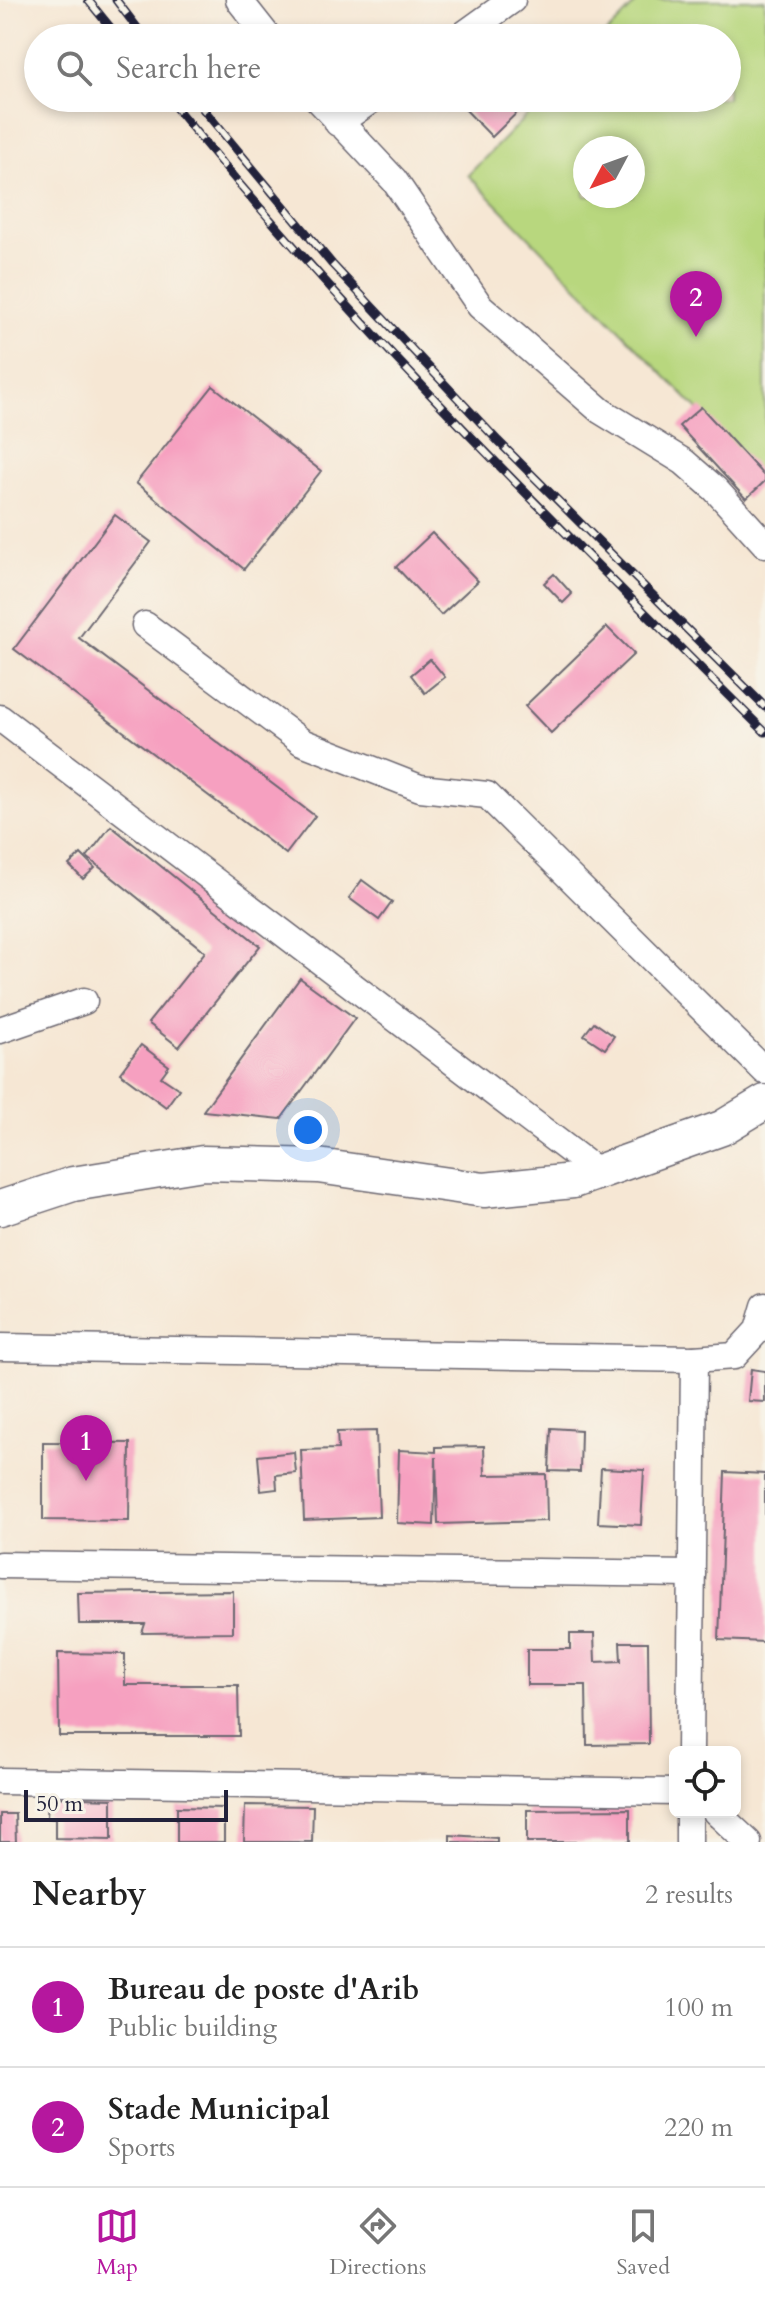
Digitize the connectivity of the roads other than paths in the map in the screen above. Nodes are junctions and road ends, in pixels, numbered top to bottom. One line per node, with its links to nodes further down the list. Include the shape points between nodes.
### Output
1 (239, 0): 3 (street)
2 (512, 0): 4 (street)
3 (258, 24)
4 (479, 24)
5 (329, 112): 7 (street)
6 (354, 112): 7 (street)
7 (338, 123): 8 (street, via 394,180 480,306 601,411 684,462)
8 (765, 544)
9 (145, 625): 13 (street, via 302,742 420,788 487,795)
10 (0, 718): 15 (street)
11 (84, 1001): 12 (street)
12 (0, 1030)
13 (765, 1071)
14 (765, 1102): 15 (main road, via 722,1128)
15 (598, 1172): 16 (main road, via 573,1181 484,1190 318,1166 203,1163 73,1184)
16 (0, 1208)
17 (763, 1322): 19 (street, via 734,1356)
18 (0, 1347): 19 (street)
19 (694, 1359): 21 (street)
20 (0, 1565): 21 (street)
21 (692, 1574): 22 (street)
22 (690, 1746)
23 (0, 1781): 24 (street)
24 (669, 1792)
25 (689, 1818): 27 (street)
26 (722, 1818): 28 (street)
27 (689, 1842)
28 (748, 1842)

